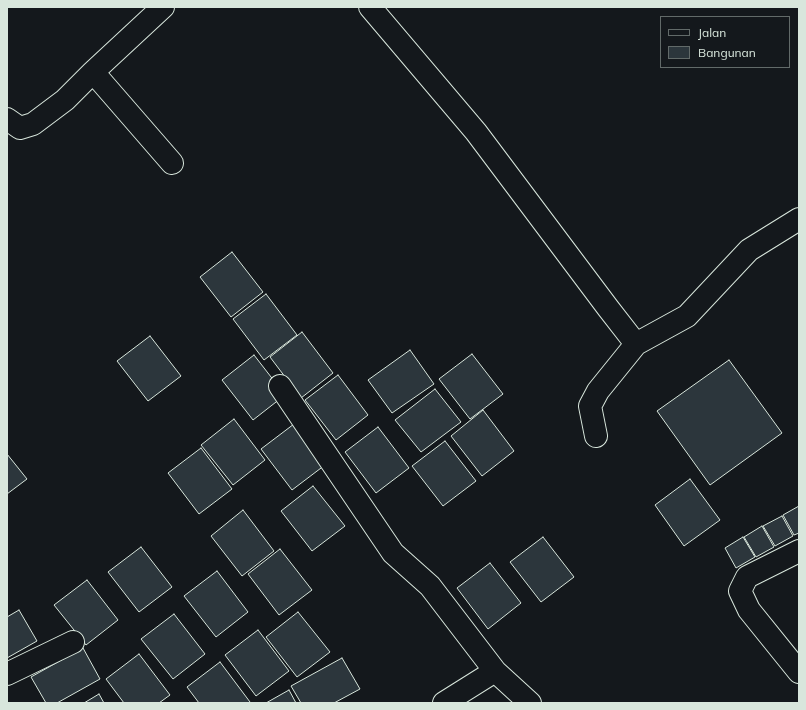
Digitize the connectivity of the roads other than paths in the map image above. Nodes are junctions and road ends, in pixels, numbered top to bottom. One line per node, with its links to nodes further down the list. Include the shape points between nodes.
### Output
1 (163, 7): 3 (street)
2 (370, 7): 7 (street, via 476,132)
3 (93, 72): 4 (street, via 65,100 33,124 20,128); 5 (street)
4 (7, 119)
5 (172, 162)
6 (799, 219): 7 (street, via 749,250 687,316)
7 (636, 344): 9 (street, via 598,391 590,406)
8 (280, 386): 12 (street, via 393,553 430,586)
9 (596, 436)
10 (799, 551): 13 (street, via 746,578 740,591 749,610)
11 (73, 642): 14 (street)
12 (495, 671): 15 (street); 16 (street)
13 (799, 672)
14 (7, 674)
15 (444, 703)
16 (530, 703)

